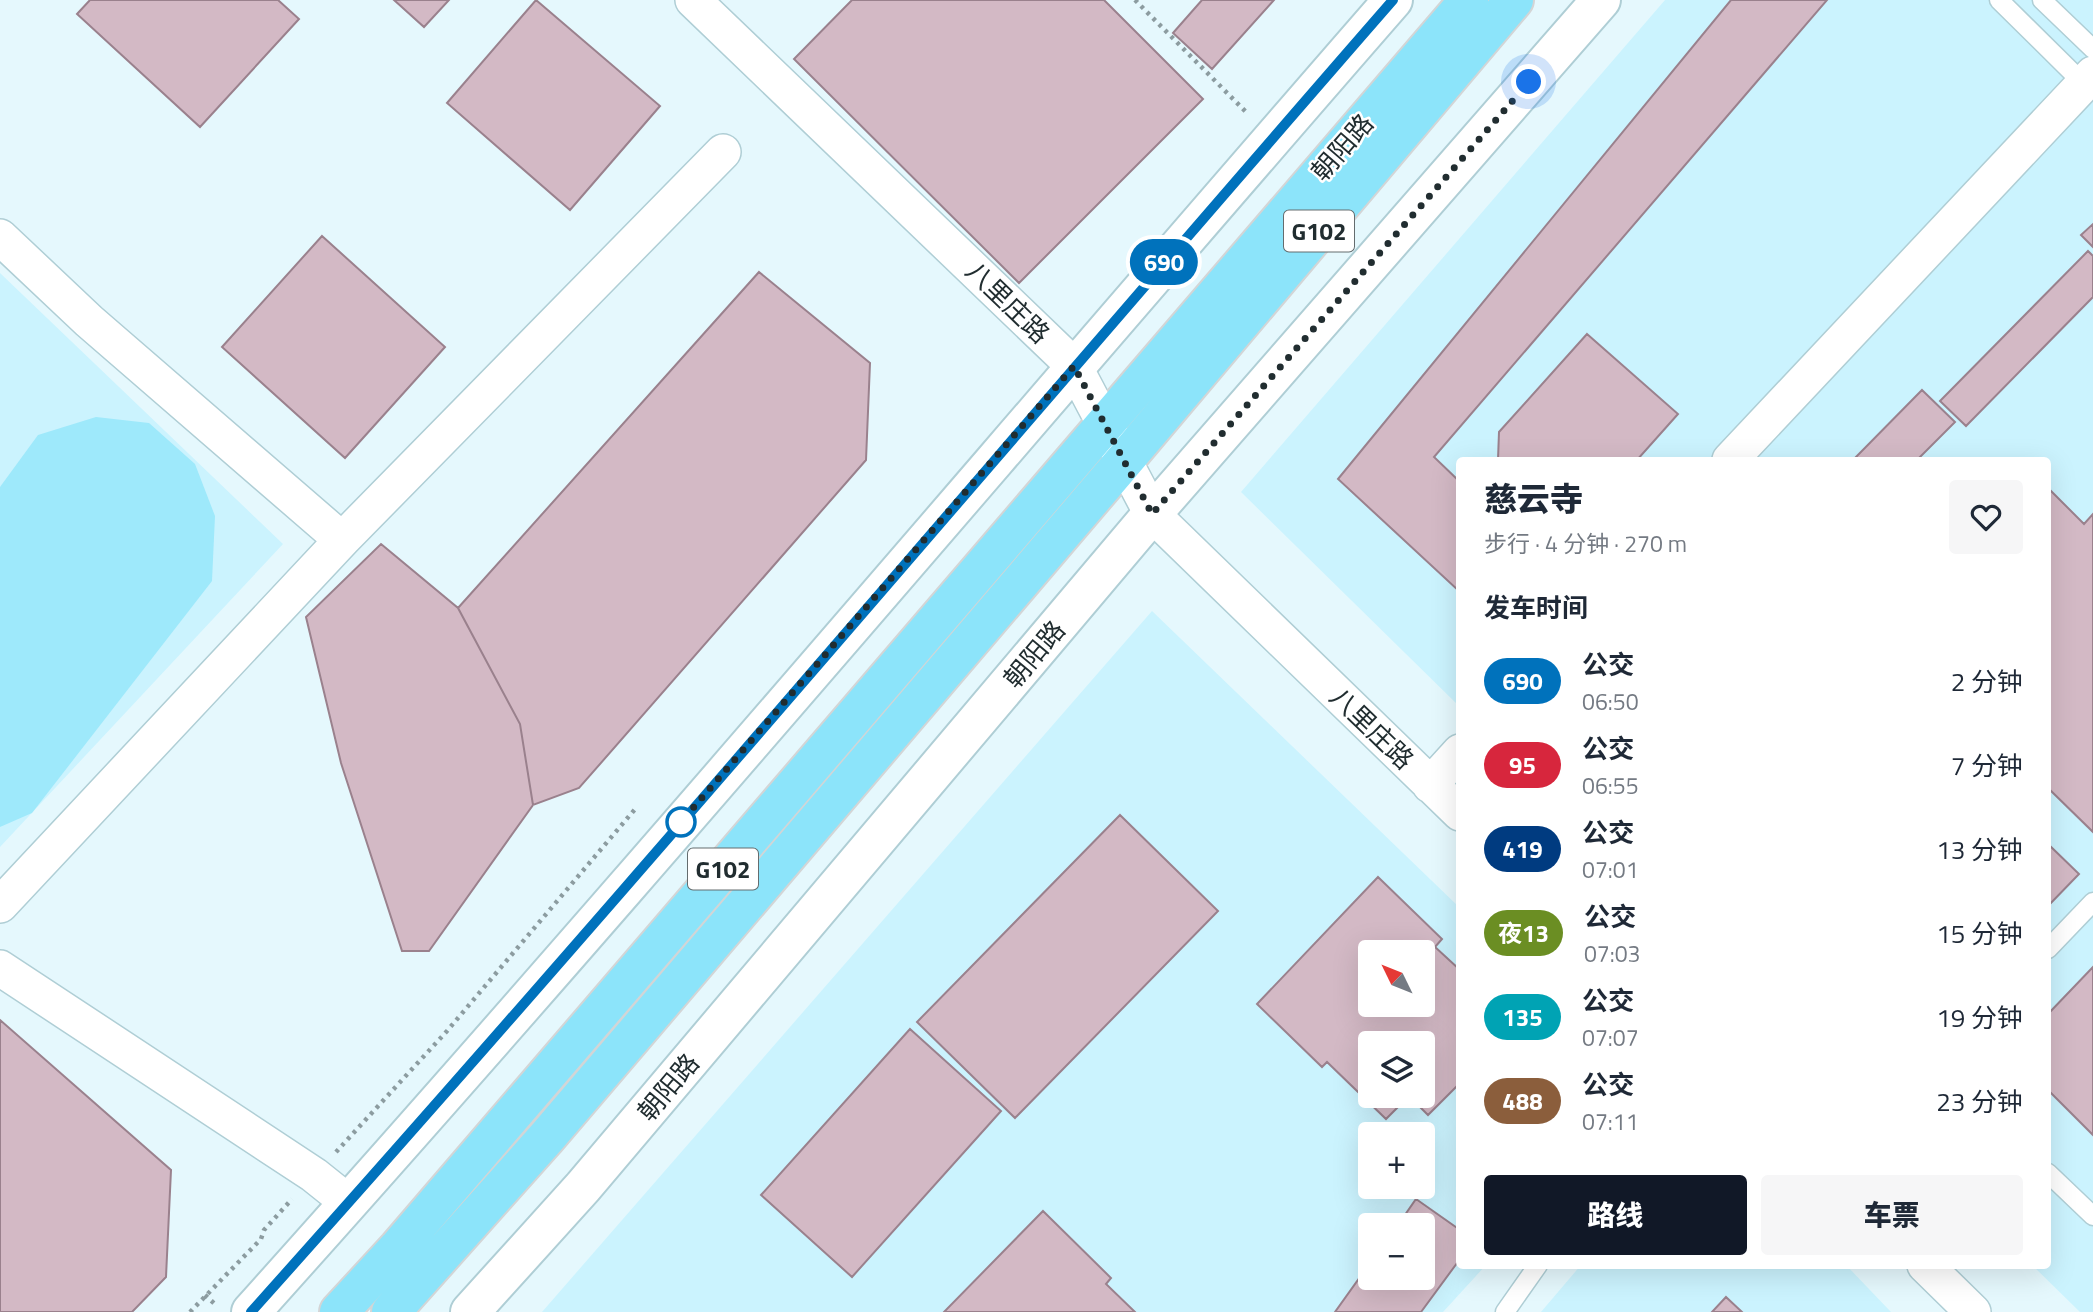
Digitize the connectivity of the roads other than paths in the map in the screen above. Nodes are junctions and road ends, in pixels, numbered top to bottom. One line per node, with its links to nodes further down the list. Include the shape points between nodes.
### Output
1 (693, 0): 12 (street, 八里庄路)
2 (1393, 0): 12 (street)
3 (1469, 0): 13 (highway, 朝阳路 / G102)
4 (1514, 0): 15 (highway, 朝阳路 / G102)
5 (1601, 0): 16 (street, 朝阳路)
6 (1999, 0): 9 (lane)
7 (2042, 0): 8 (lane)
8 (2093, 48)
9 (2088, 79): 14 (street)
10 (723, 152): 17 (street)
11 (0, 237): 17 (street, via 89,321)
12 (1074, 366): 13 (street, 八里庄路); 26 (street)
13 (1104, 424): 15 (street, 八里庄路); 31 (highway, 朝阳路 / G102)
14 (1734, 457)
15 (1124, 461): 16 (street, 八里庄路); 32 (highway, 朝阳路 / G102, via 547,1138)
16 (1152, 514): 19 (street, 八里庄路); 33 (street, 朝阳路, via 583,1187)
17 (342, 540): 22 (street)
18 (1456, 756): 19 (street)
19 (1430, 785): 20 (street, 八里庄路)
20 (1456, 809)
21 (2093, 902): 23 (lane)
22 (0, 905)
23 (2051, 946)
24 (0, 968): 26 (street, via 314,1175)
25 (2051, 1176): 27 (lane)
26 (349, 1203): 30 (street)
27 (2093, 1216)
28 (1535, 1269): 34 (lane)
29 (1929, 1269): 35 (street)
30 (251, 1312)
31 (339, 1312)
32 (391, 1312)
33 (470, 1312)
34 (1505, 1312)
35 (1973, 1312)

